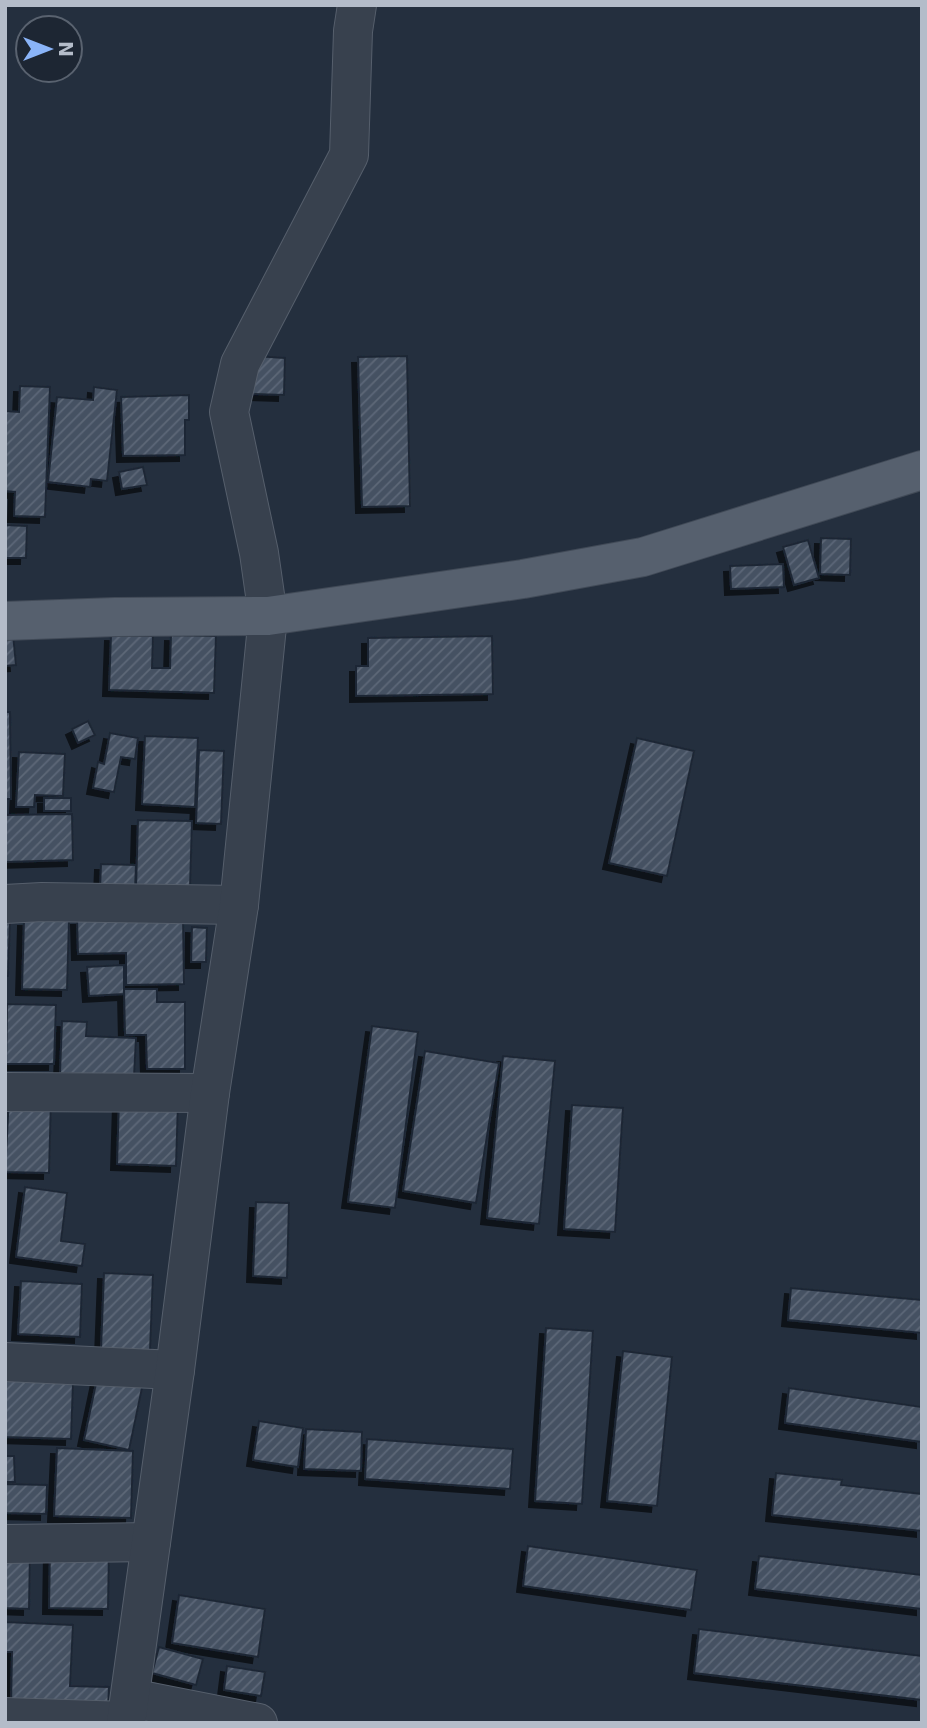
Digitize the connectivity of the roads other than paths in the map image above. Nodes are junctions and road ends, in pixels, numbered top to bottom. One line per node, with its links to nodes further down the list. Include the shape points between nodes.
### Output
1 (357, 5): 3 (street, via 349,155 240,364 229,412)
2 (922, 470): 3 (main road, via 643,557)
3 (268, 615): 4 (main road); 6 (street)
4 (5, 621)
5 (5, 904): 6 (street)
6 (239, 905): 8 (street)
7 (5, 1092): 8 (street)
8 (210, 1093): 10 (street)
9 (5, 1362): 10 (street)
10 (175, 1370): 11 (street)
11 (151, 1542): 12 (street); 13 (street)
12 (5, 1544)
13 (127, 1714): 14 (street); 15 (street)
14 (5, 1717)
15 (258, 1723)

